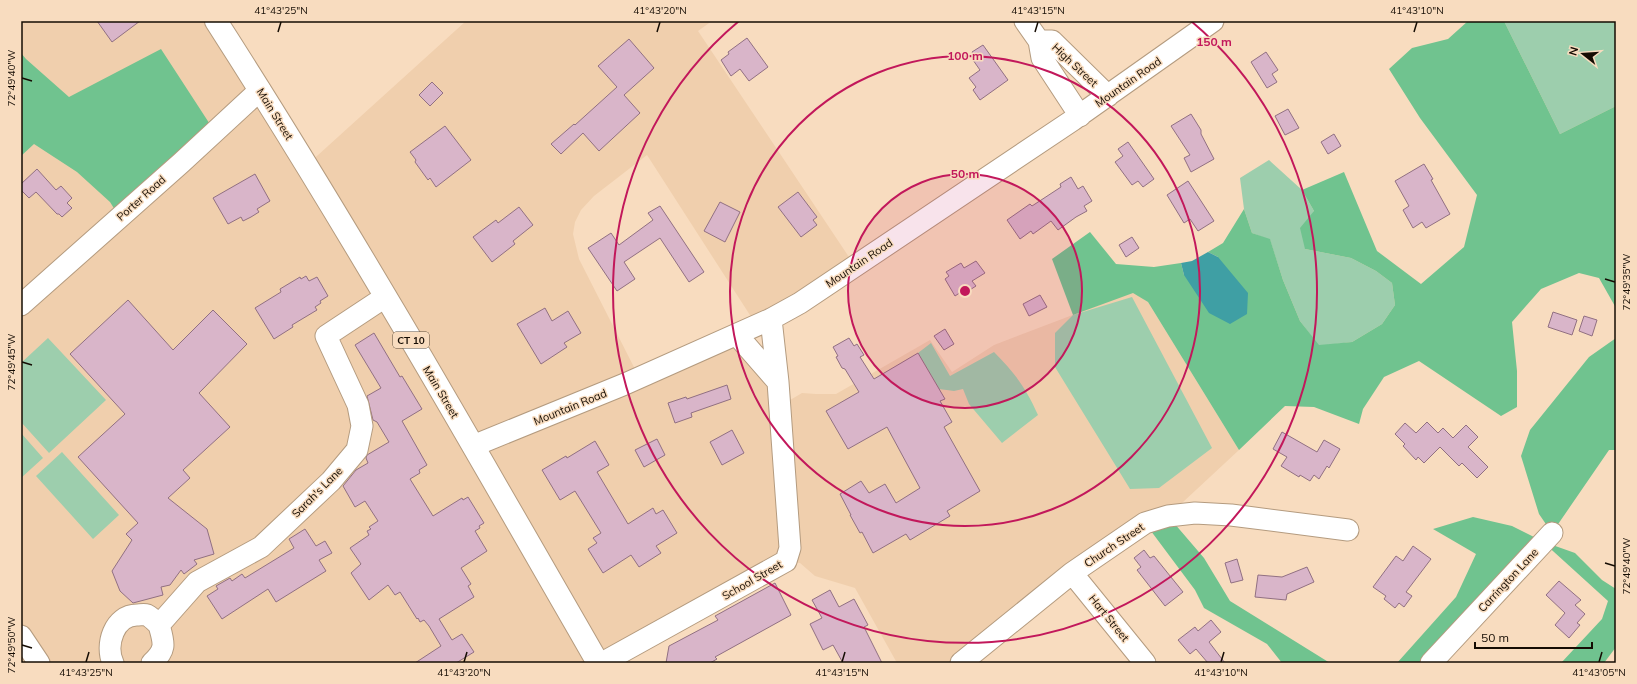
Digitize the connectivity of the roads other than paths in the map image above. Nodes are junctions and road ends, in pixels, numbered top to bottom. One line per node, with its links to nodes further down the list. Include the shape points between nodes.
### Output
1 (216, 21): 5 (highway, Main Street / CT 10)
2 (1025, 21): 4 (street, High Street)
3 (1213, 21): 6 (street, Mountain Road)
4 (1040, 41): 6 (street, High Street, via 1052,41); 7 (street, High Street, via 1042,58)
5 (260, 90): 8 (highway, Main Street / CT 10); 9 (street, Porter Road)
6 (1108, 96): 7 (street, Mountain Road)
7 (1080, 116): 10 (street, Mountain Road, via 800,303)
8 (385, 297): 13 (highway, Main Street / CT 10); 17 (street, Sarah's Lane, via 326,336 358,405 362,426 356,450 332,481 261,548 197,582)
9 (21, 305)
10 (771, 319): 11 (street, Mountain Road); 12 (street, School Street)
11 (737, 335): 12 (street); 13 (street, Mountain Road)
12 (778, 382): 23 (street, School Street, via 790,548 786,561)
13 (473, 446): 22 (highway, Main Street / CT 10)
14 (1348, 530): 16 (street, Church Street, via 1231,515 1195,513 1168,516 1145,523)
15 (1552, 533): 26 (street, Carrington Lane)
16 (1072, 572): 24 (street, Church Street); 25 (street, Hart Street)
17 (159, 625): 20 (street, via 147,615 130,615 119,624 111,637 109,652); 21 (street, via 164,644 159,656)
18 (21, 636): 19 (street)
19 (39, 663)
20 (113, 663)
21 (152, 663)
22 (598, 663)
23 (602, 663)
24 (961, 663)
25 (1145, 663)
26 (1431, 663)

